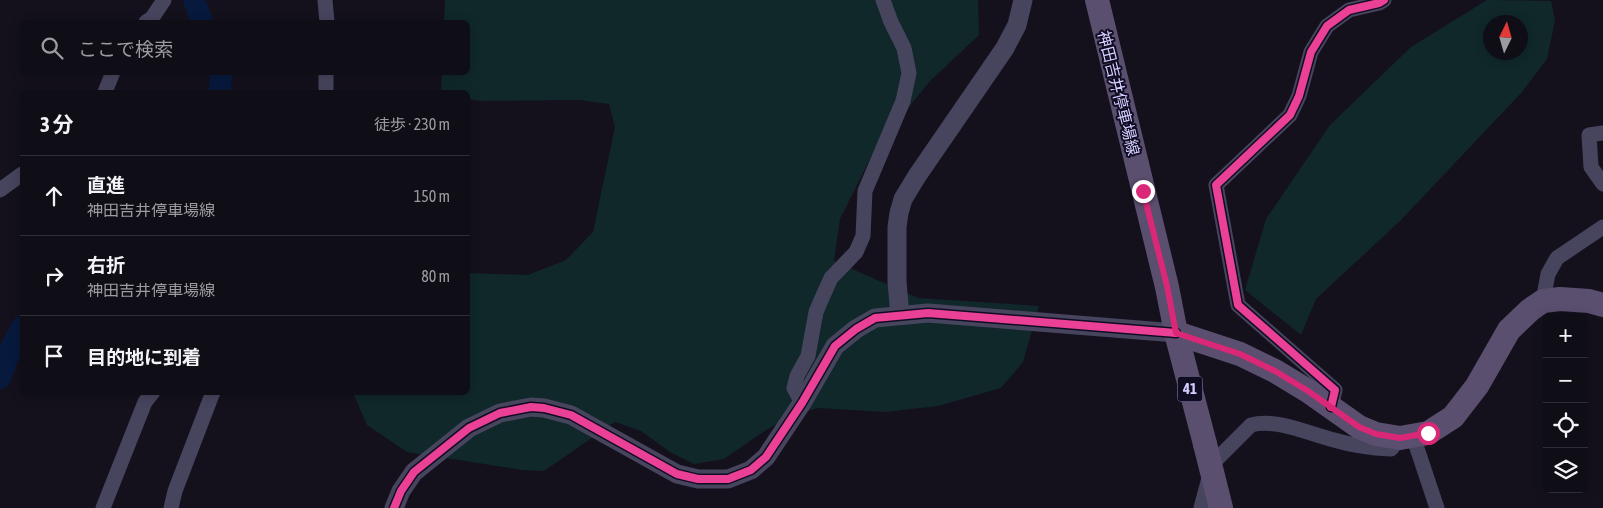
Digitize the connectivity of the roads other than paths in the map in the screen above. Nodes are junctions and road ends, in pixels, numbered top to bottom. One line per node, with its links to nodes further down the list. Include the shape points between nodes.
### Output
1 (164, 0): 7 (street)
2 (325, 0): 8 (street)
3 (883, 0): 24 (street, via 904,48 909,73 903,101 865,191 863,236 856,252 831,278 816,312 808,356 794,388)
4 (1023, 0): 20 (street, via 1017,25 1005,48 903,199 898,227)
5 (1097, 0): 21 (main road, 神田吉井停車場線 / 41)
6 (1384, 0): 25 (street, via 1349,10 1328,26 1311,52 1299,96 1290,115 1216,185 1238,305 1335,390)
7 (148, 20)
8 (327, 20)
9 (112, 75): 11 (street)
10 (326, 75): 12 (street)
11 (106, 90)
12 (326, 90)
13 (1603, 133): 15 (street, via 1589,135 1591,167)
14 (20, 175): 16 (street)
15 (1603, 184)
16 (0, 190)
17 (1603, 227): 18 (street, via 1557,258 1548,274)
18 (1542, 301): 19 (main road, via 1560,299); 26 (main road, via 1509,330 1477,386 1453,417 1428,433)
19 (1603, 305)
20 (900, 315): 21 (street, via 928,313); 24 (street, via 875,318 834,346)
21 (1176, 333): 25 (main road, via 1240,354 1275,371); 31 (main road, 神田吉井停車場線 / 41, bridge)
22 (151, 395): 27 (street)
23 (212, 395): 28 (street)
24 (802, 403): 29 (street, via 766,457 751,470 728,479 698,479 677,474 571,415 544,408 500,413 469,428 414,472 400,492)
25 (1331, 407): 26 (main road, via 1359,427 1376,434)
26 (1407, 437): 30 (street, via 1391,449 1364,448 1277,424 1251,425 1213,463); 32 (street)
27 (103, 508)
28 (170, 508)
29 (394, 508)
30 (1202, 508)
31 (1221, 508)
32 (1438, 508)

